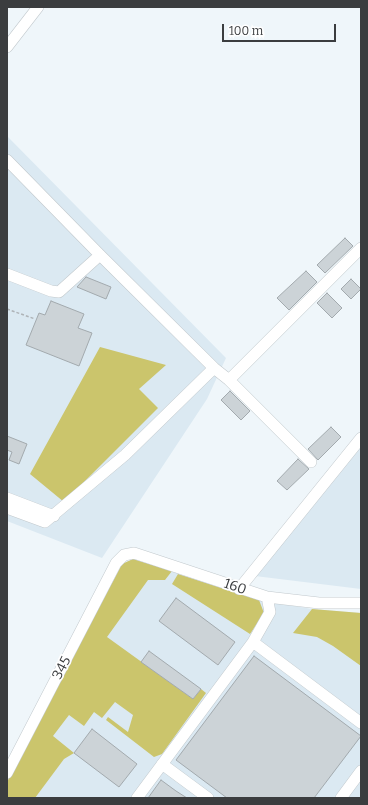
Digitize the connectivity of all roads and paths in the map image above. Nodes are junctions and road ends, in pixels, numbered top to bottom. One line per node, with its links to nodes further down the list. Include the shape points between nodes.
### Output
1 (38, 7): 2 (street)
2 (7, 47)
3 (7, 160): 5 (street)
4 (361, 248): 10 (street)
5 (100, 255): 6 (street, via 59,292); 9 (street)
6 (7, 274)
7 (7, 309): 8 (path)
8 (35, 319)
9 (214, 368): 10 (street); 15 (street, via 125,455)
10 (229, 380): 12 (street)
11 (361, 438): 17 (street)
12 (311, 462)
13 (7, 498): 15 (street)
14 (7, 508): 15 (street, via 45,522)
15 (54, 516)
16 (116, 563): 17 (street, 160, via 124,555 134,553); 24 (street, 345)
17 (239, 589): 18 (street, 160)
18 (267, 597): 19 (street, 160, via 319,603); 20 (street, via 270,612)
19 (361, 603)
20 (253, 642): 21 (street); 22 (street)
21 (361, 722)
22 (162, 764): 25 (street); 26 (street)
23 (361, 771): 27 (street)
24 (7, 773)
25 (137, 798)
26 (208, 798)
27 (341, 798)

